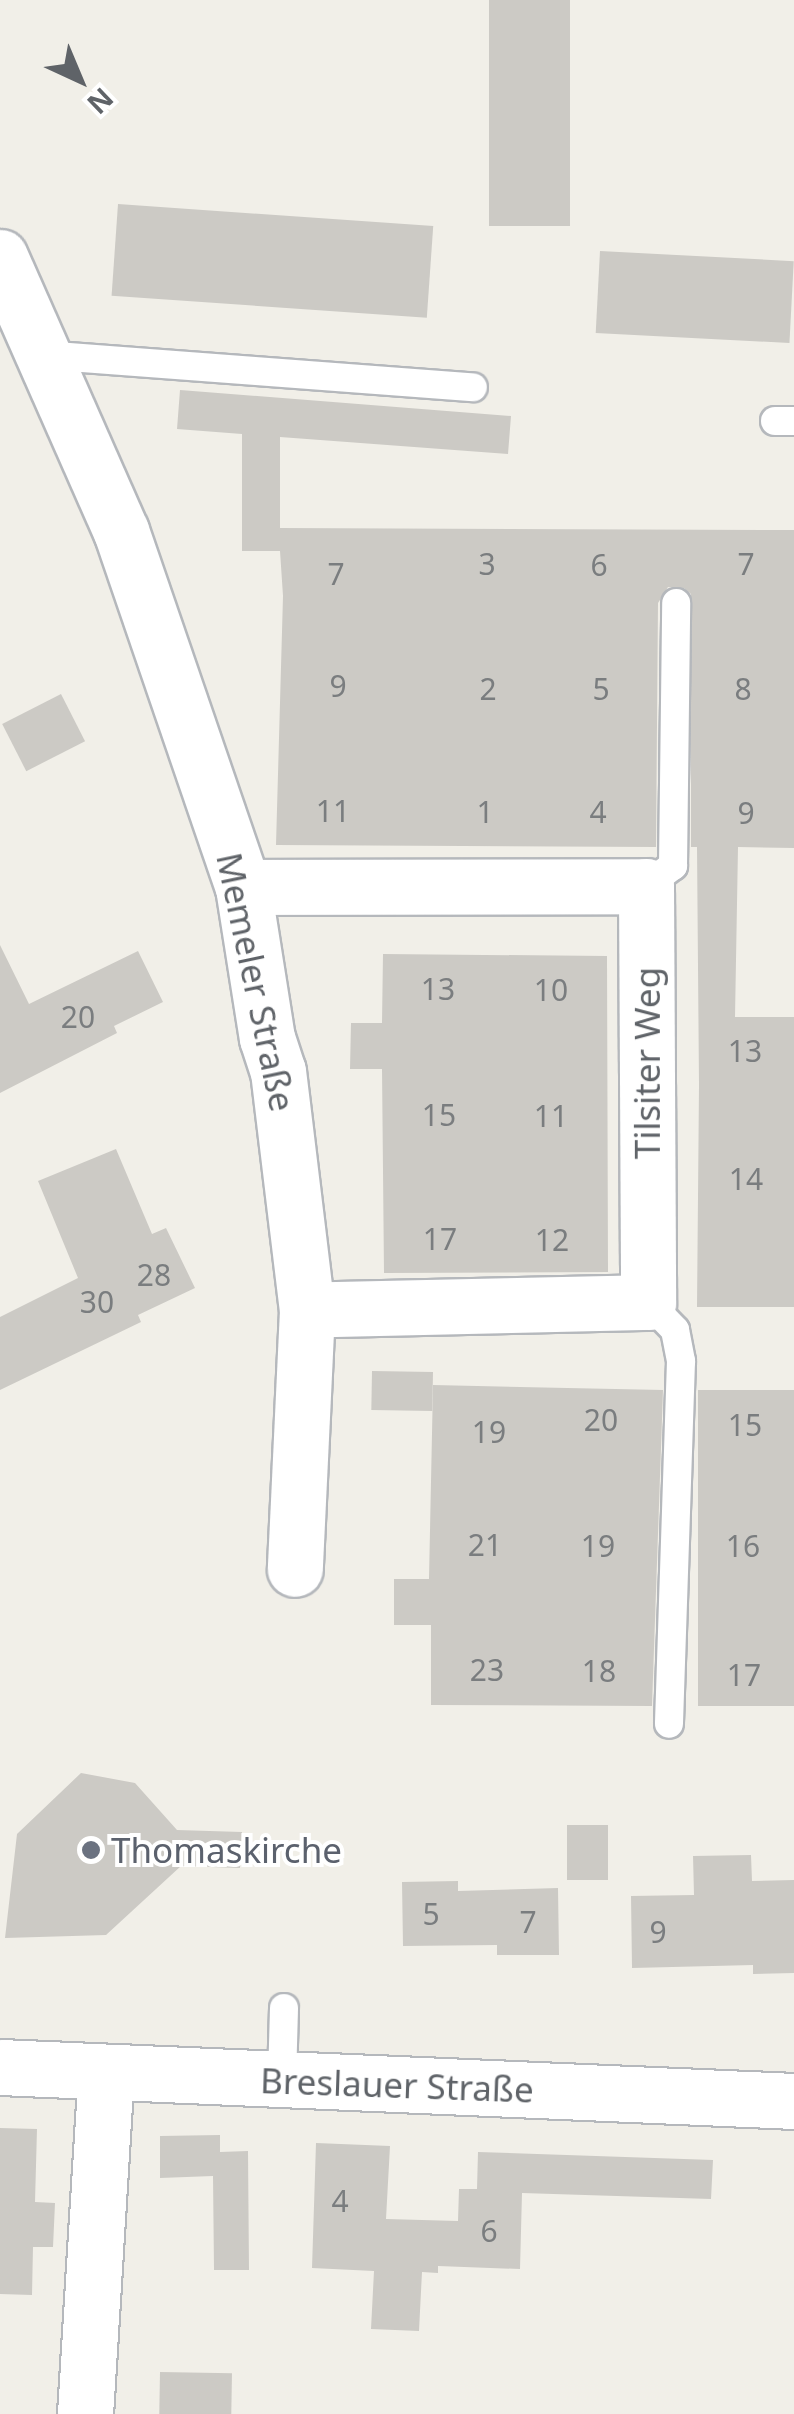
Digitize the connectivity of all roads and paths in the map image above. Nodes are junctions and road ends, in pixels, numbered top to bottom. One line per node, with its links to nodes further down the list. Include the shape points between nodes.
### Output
1 (0, 257): 2 (street, Memeler Straße)
2 (43, 354): 3 (lane); 6 (street, Memeler Straße, via 120,531)
3 (473, 387)
4 (676, 603): 5 (lane, via 673,866)
5 (646, 886): 6 (street); 7 (street, Tilsiter Weg)
6 (243, 887): 8 (street, Memeler Straße, via 278,1071)
7 (648, 1302): 8 (street); 10 (lane, via 675,1330 682,1361)
8 (307, 1310): 9 (street, Memeler Straße)
9 (295, 1568)
10 (669, 1724)
11 (284, 2008): 14 (lane)
12 (0, 2068): 13 (street, Breslauer Straße)
13 (106, 2072): 14 (street, Breslauer Straße); 16 (street)
14 (282, 2080): 15 (street, Breslauer Straße)
15 (794, 2102)
16 (84, 2414)

